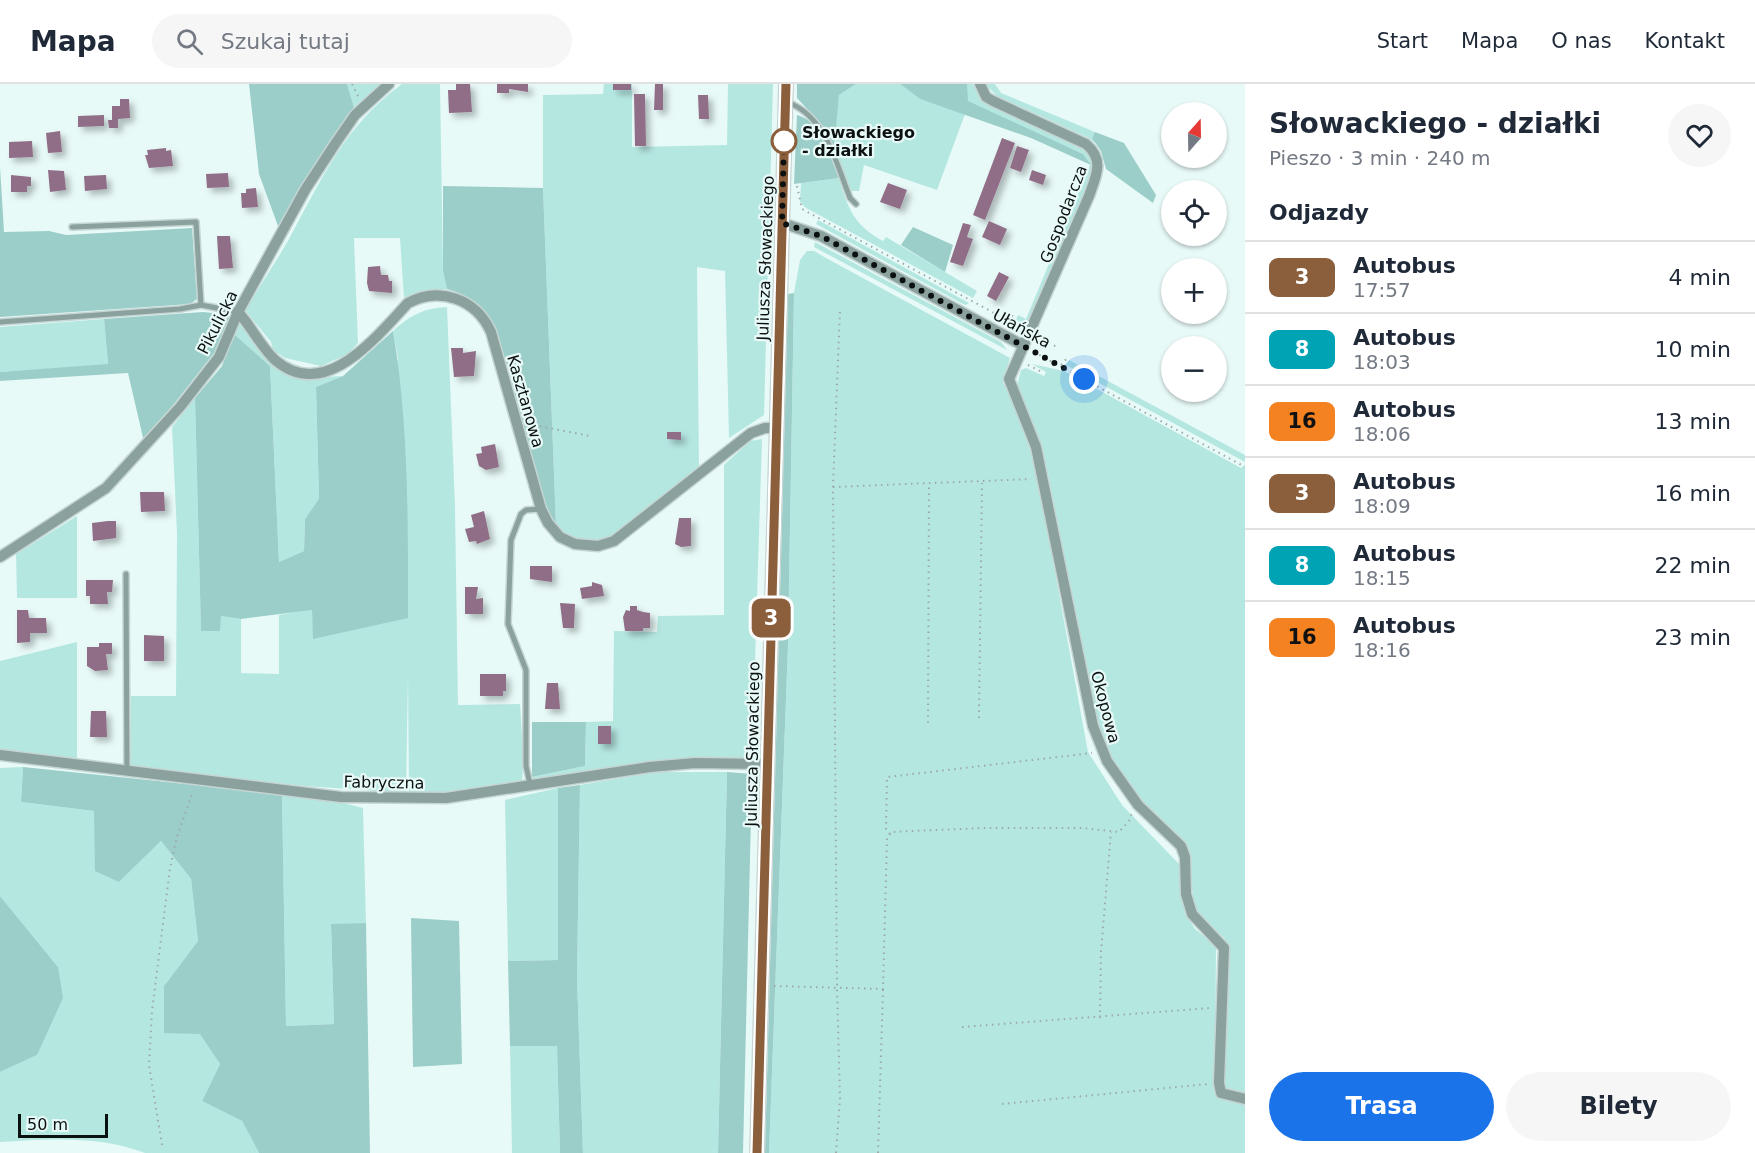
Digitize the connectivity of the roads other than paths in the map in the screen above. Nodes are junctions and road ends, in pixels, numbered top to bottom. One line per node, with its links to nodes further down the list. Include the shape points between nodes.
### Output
1 (389, 84): 9 (street, Pikulicka, via 363,107 334,144)
2 (786, 84): 4 (street, Juliusza Słowackiego)
3 (980, 84): 11 (street, Gospodarcza, via 986,97 1086,144 1098,160 1089,196)
4 (785, 102): 5 (lane, via 800,107 826,138); 6 (street, Juliusza Słowackiego)
5 (856, 204)
6 (782, 223): 11 (street, Ułańska, via 812,231); 12 (street, Juliusza Słowackiego)
7 (72, 227): 8 (lane, via 196,222)
8 (201, 305): 9 (lane); 10 (lane)
9 (238, 312): 13 (street, Kasztanowa, via 276,360 292,370 314,375 341,367 408,303 420,297 453,297 475,308 485,319); 14 (street, Pikulicka, via 219,357 180,407 106,488)
10 (0, 322)
11 (1024, 346): 20 (street, Okopowa, via 1009,379 1036,447 1093,726 1102,750 1138,805 1181,846 1192,914 1224,948 1219,1083 1221,1093)
12 (777, 428): 13 (street, Kasztanowa, via 751,434 606,544 582,546 567,541 552,528); 17 (street, Juliusza Słowackiego)
13 (541, 509): 19 (lane, via 521,514 511,540 508,624 526,670 526,766)
14 (0, 557)
15 (126, 574): 18 (lane)
16 (0, 755): 18 (street, Fabryczna)
17 (768, 764): 19 (street, Fabryczna, via 650,767); 21 (street, Juliusza Słowackiego)
18 (127, 771): 19 (street, Fabryczna, via 341,797 446,798)
19 (530, 786)
20 (1245, 1099)
21 (757, 1153)

